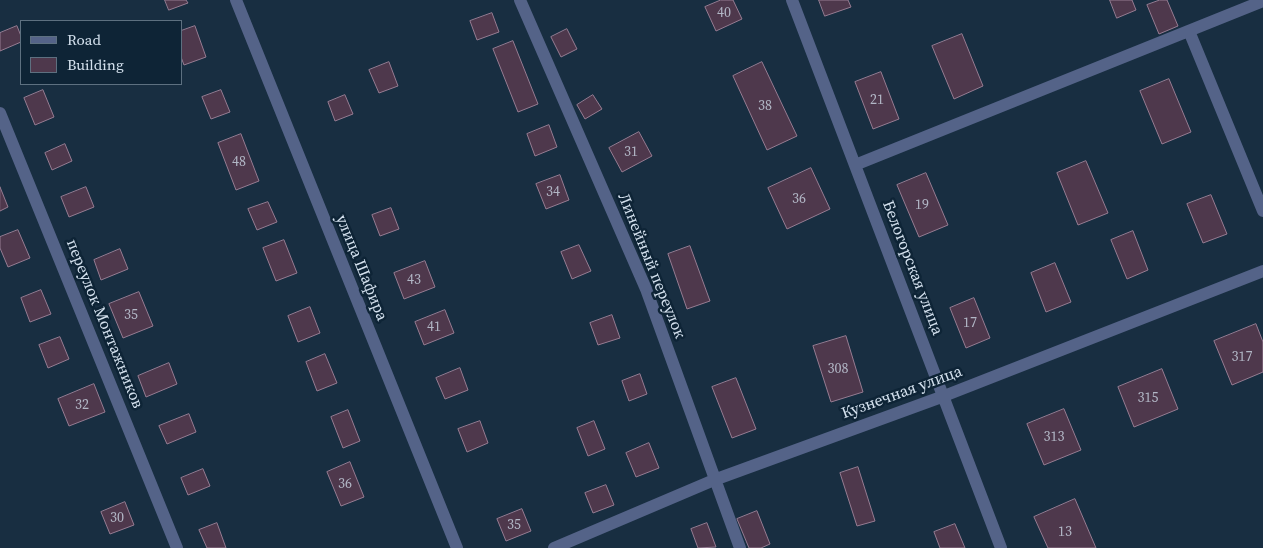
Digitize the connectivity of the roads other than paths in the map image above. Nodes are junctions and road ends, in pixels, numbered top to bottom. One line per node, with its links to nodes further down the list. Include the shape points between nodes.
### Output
1 (236, 0): 13 (street, улица Шафира)
2 (520, 0): 11 (street, Линейный переулок, via 646,288)
3 (792, 0): 7 (street, Белогорская улица)
4 (1263, 1): 5 (street)
5 (1189, 31): 7 (street); 8 (street)
6 (0, 113): 12 (street, переулок Монтажников)
7 (855, 165): 10 (street, Белогорская улица)
8 (1263, 211)
9 (1263, 271): 10 (street, Кузнечная улица)
10 (944, 396): 11 (street, Кузнечная улица); 16 (street, Белогорская улица)
11 (714, 480): 14 (street, Кузнечная улица); 15 (street, Линейный переулок)
12 (177, 548)
13 (457, 548)
14 (554, 548)
15 (740, 548)
16 (1001, 548)

